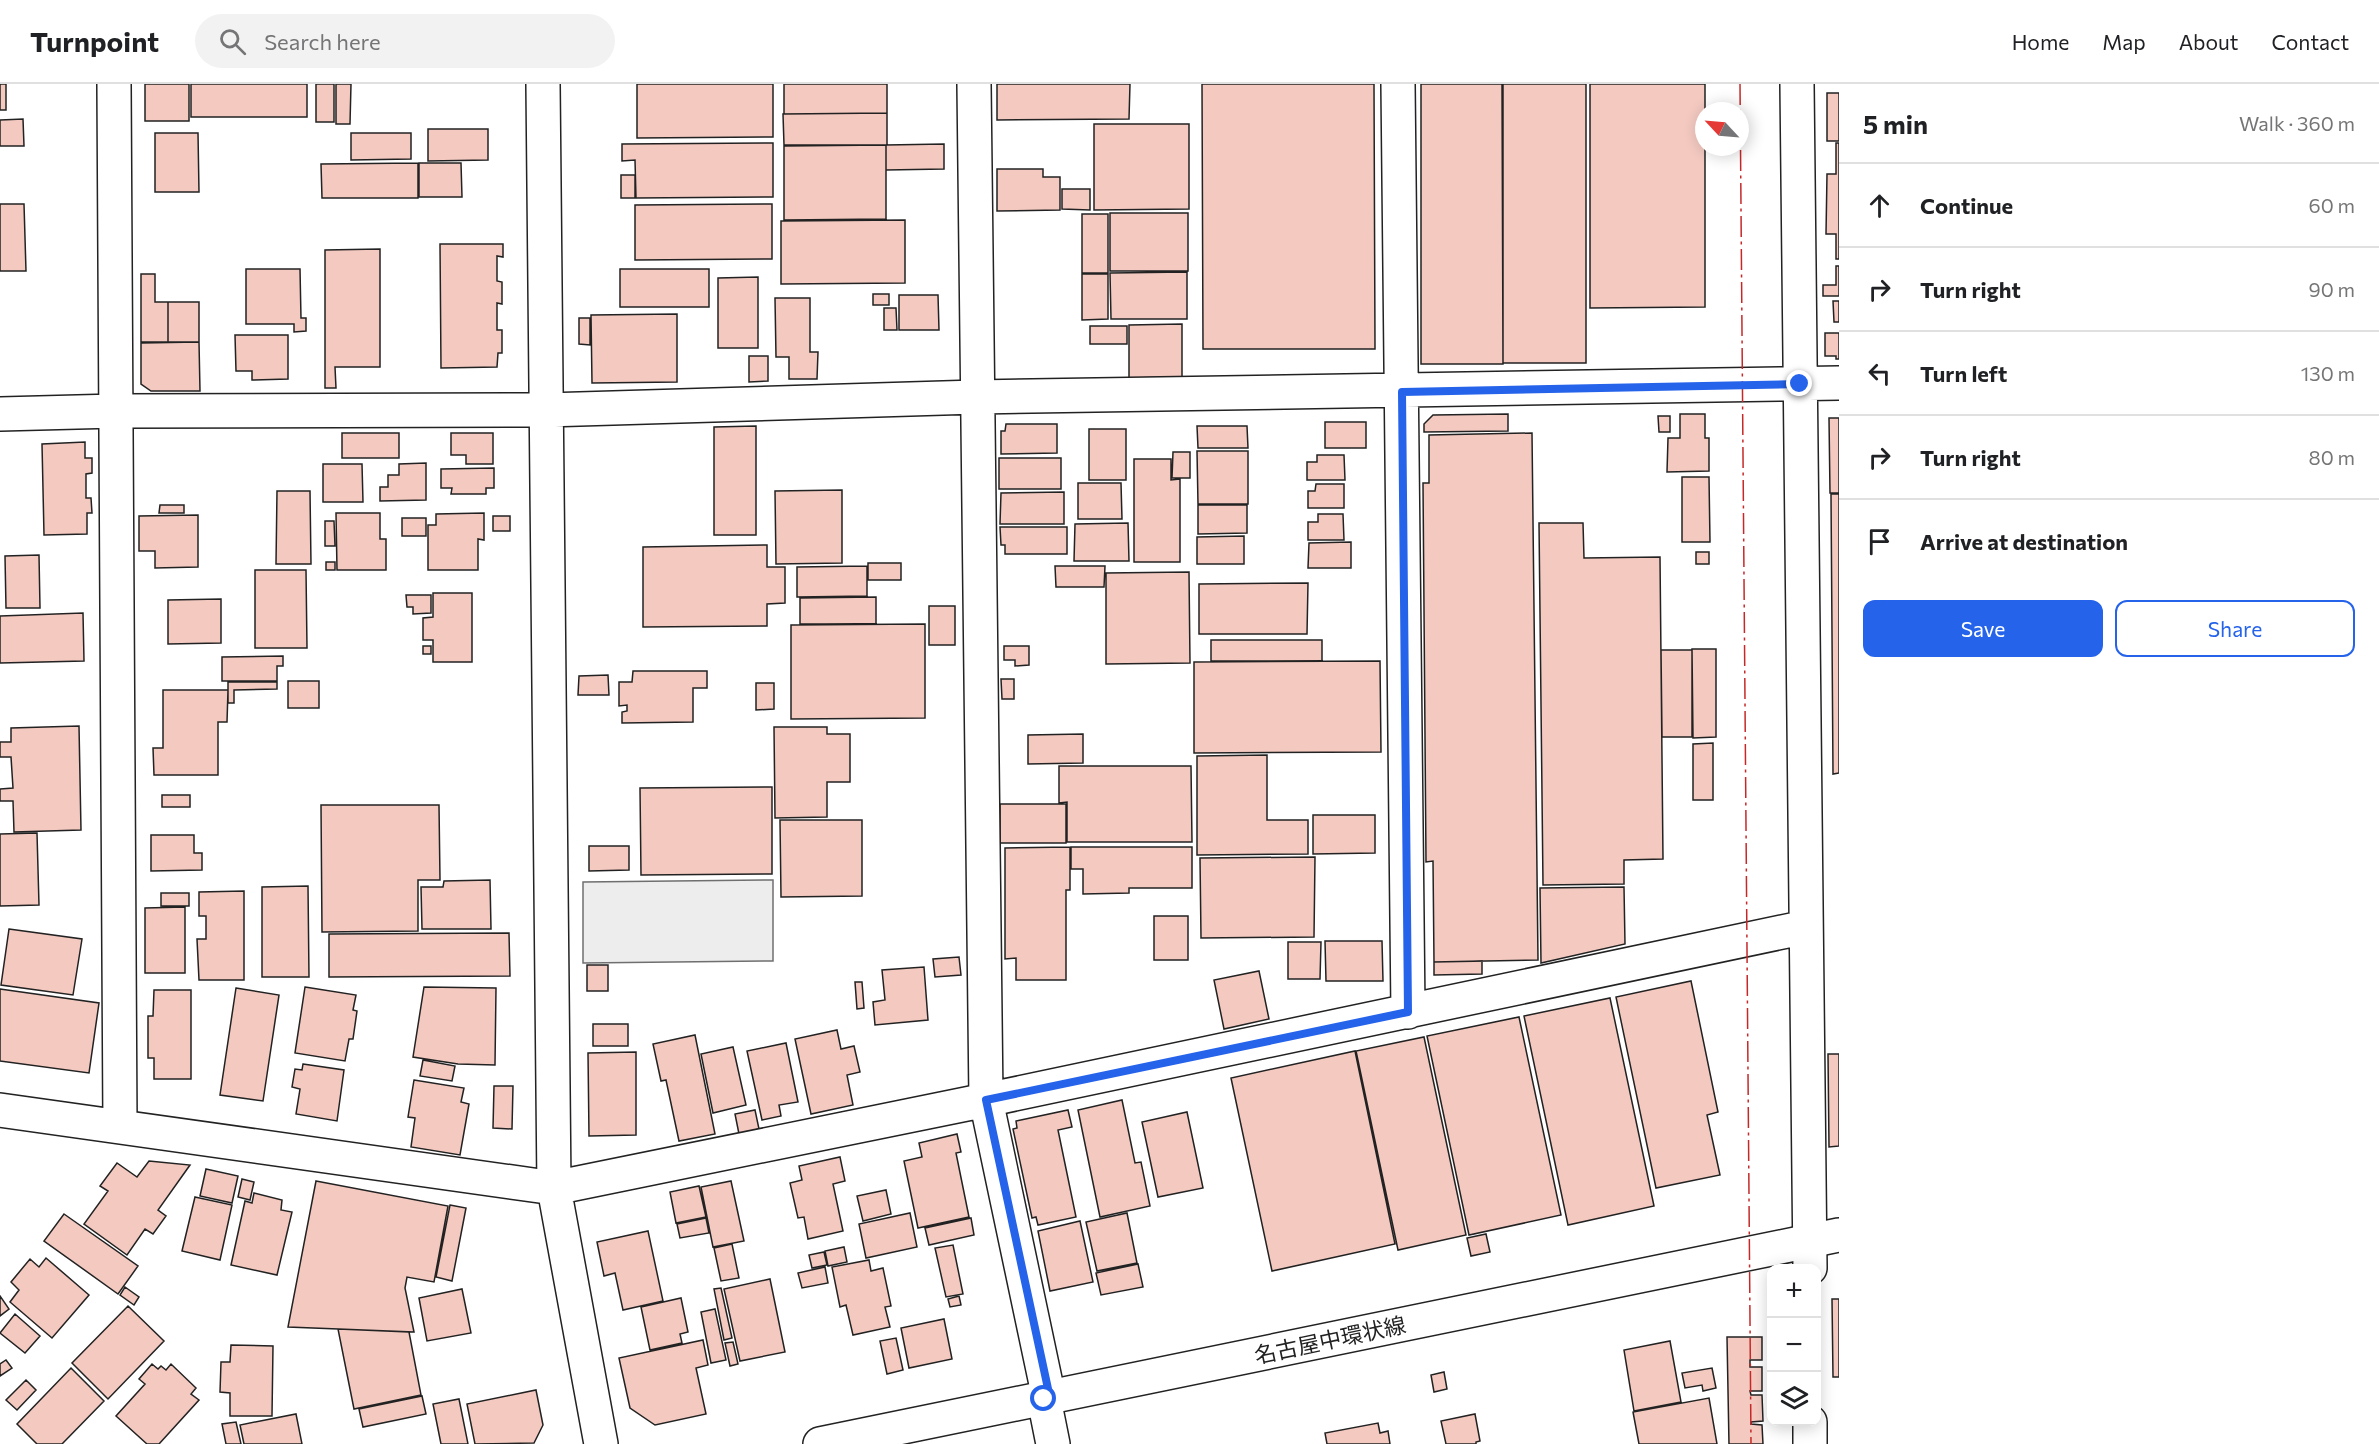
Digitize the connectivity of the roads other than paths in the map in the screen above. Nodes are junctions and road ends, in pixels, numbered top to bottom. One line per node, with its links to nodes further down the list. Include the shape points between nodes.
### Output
1 (114, 84): 11 (street)
2 (543, 84): 10 (street)
3 (974, 84): 9 (street)
4 (1398, 84): 8 (street)
5 (1797, 84): 7 (street)
6 (1839, 383): 7 (street)
7 (1800, 384): 8 (street); 13 (street)
8 (1402, 392): 9 (street); 14 (street)
9 (976, 397): 10 (street); 15 (street)
10 (546, 410): 11 (street); 18 (street)
11 (116, 411): 12 (street); 17 (street)
12 (0, 414)
13 (1806, 927): 14 (street); 19 (street)
14 (1408, 1012): 15 (street)
15 (986, 1100): 18 (street); 20 (street)
16 (0, 1110): 17 (street)
17 (120, 1126): 18 (street)
18 (554, 1188): 22 (street)
19 (1819, 1248): 20 (street, 名古屋中環状線)
20 (1047, 1399): 23 (street, 名古屋中環状線); 24 (street)
21 (1810, 1426): 25 (street)
22 (601, 1444)
23 (820, 1444)
24 (1053, 1444)
25 (1810, 1444)

